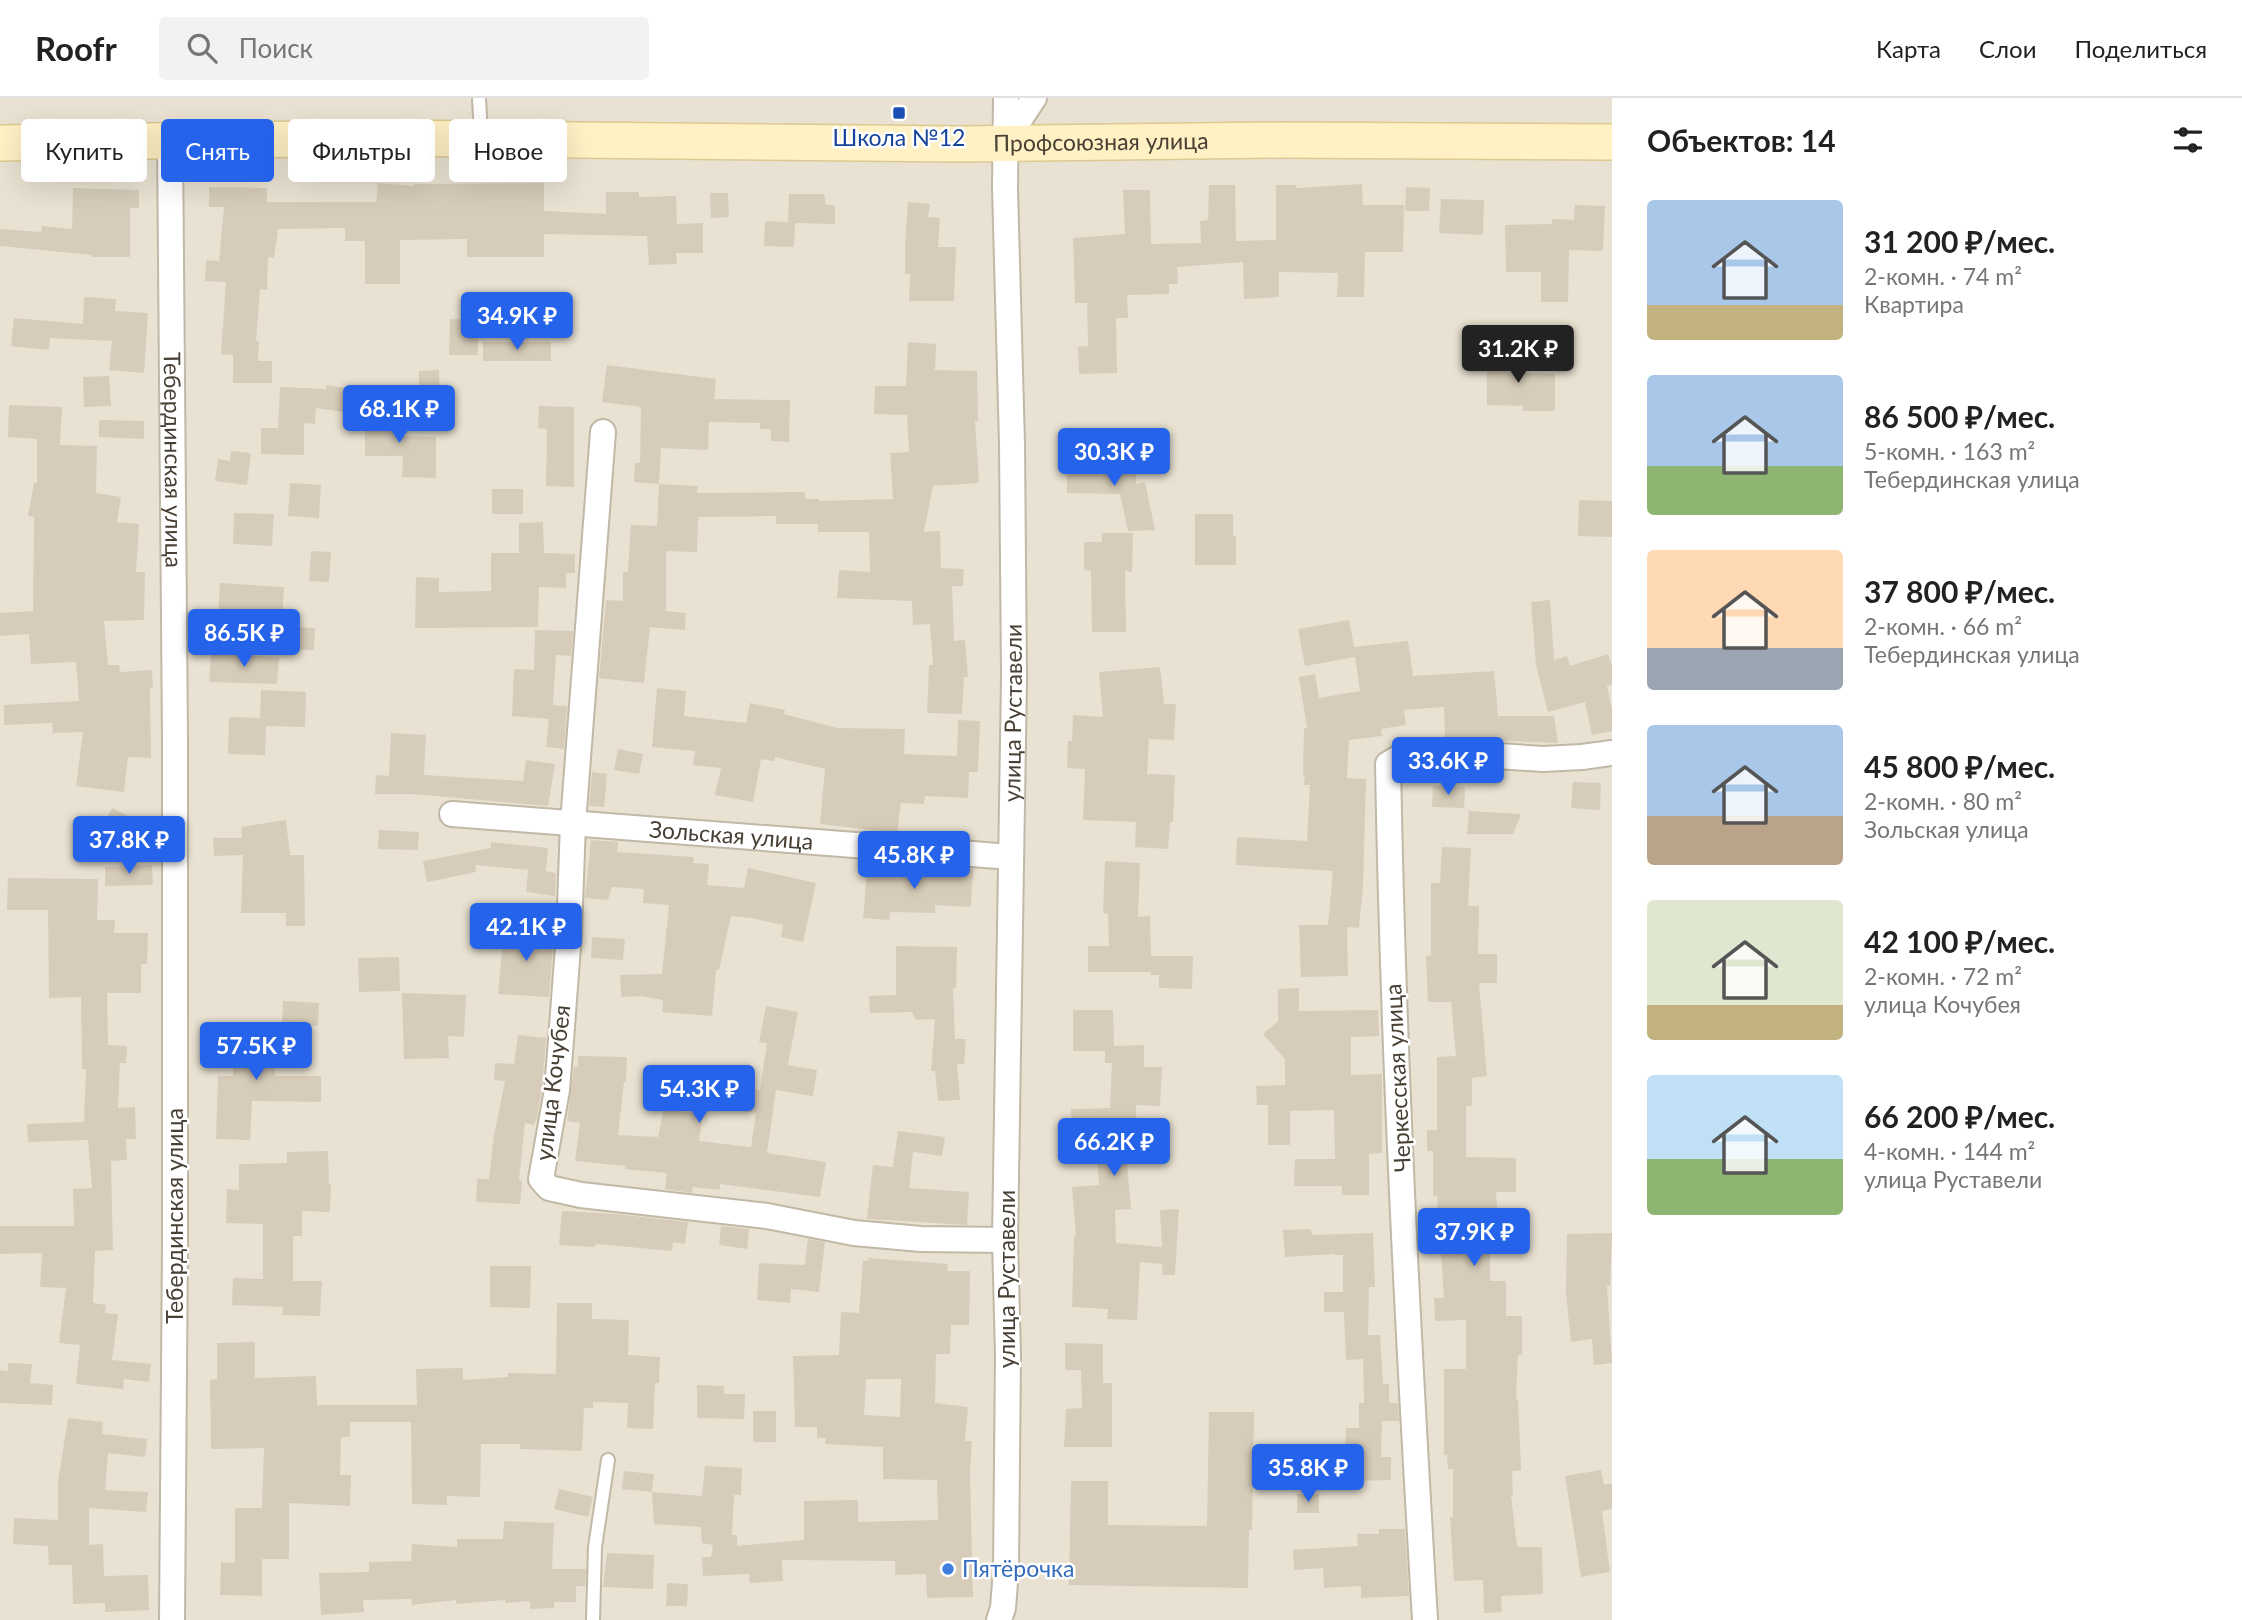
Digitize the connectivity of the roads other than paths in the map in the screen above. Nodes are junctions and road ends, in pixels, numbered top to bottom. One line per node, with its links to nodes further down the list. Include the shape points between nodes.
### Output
1 (479, 98): 4 (lane)
2 (1006, 98): 11 (street, улица Руставели)
3 (1034, 98): 11 (street)
4 (480, 119)
5 (449, 138): 6 (street, Профсоюзная улица)
6 (274, 139)
7 (567, 139): 11 (street, Профсоюзная улица)
8 (161, 140): 10 (street, Профсоюзная улица)
9 (1612, 142): 11 (street, Профсоюзная улица)
10 (0, 143)
11 (1005, 143): 17 (street, улица Руставели, via 1014,678)
12 (170, 182): 20 (street, Тебердинская улица, via 176,740)
13 (603, 432): 16 (street, улица Кочубея)
14 (1612, 753): 23 (street, Черкесская улица, via 1543,759 1437,752 1405,754 1388,764 1391,922)
15 (452, 814): 16 (street, Зольская улица)
16 (573, 823): 17 (street, Зольская улица); 18 (street, улица Кочубея, via 558,1077 541,1179 549,1188 767,1216 854,1233)
17 (1011, 857): 18 (street, улица Руставели)
18 (1005, 1240): 22 (street, улица Руставели, via 1006,1570)
19 (608, 1460): 21 (lane, via 595,1547)
20 (172, 1620)
21 (593, 1620)
22 (999, 1620)
23 (1425, 1620)

